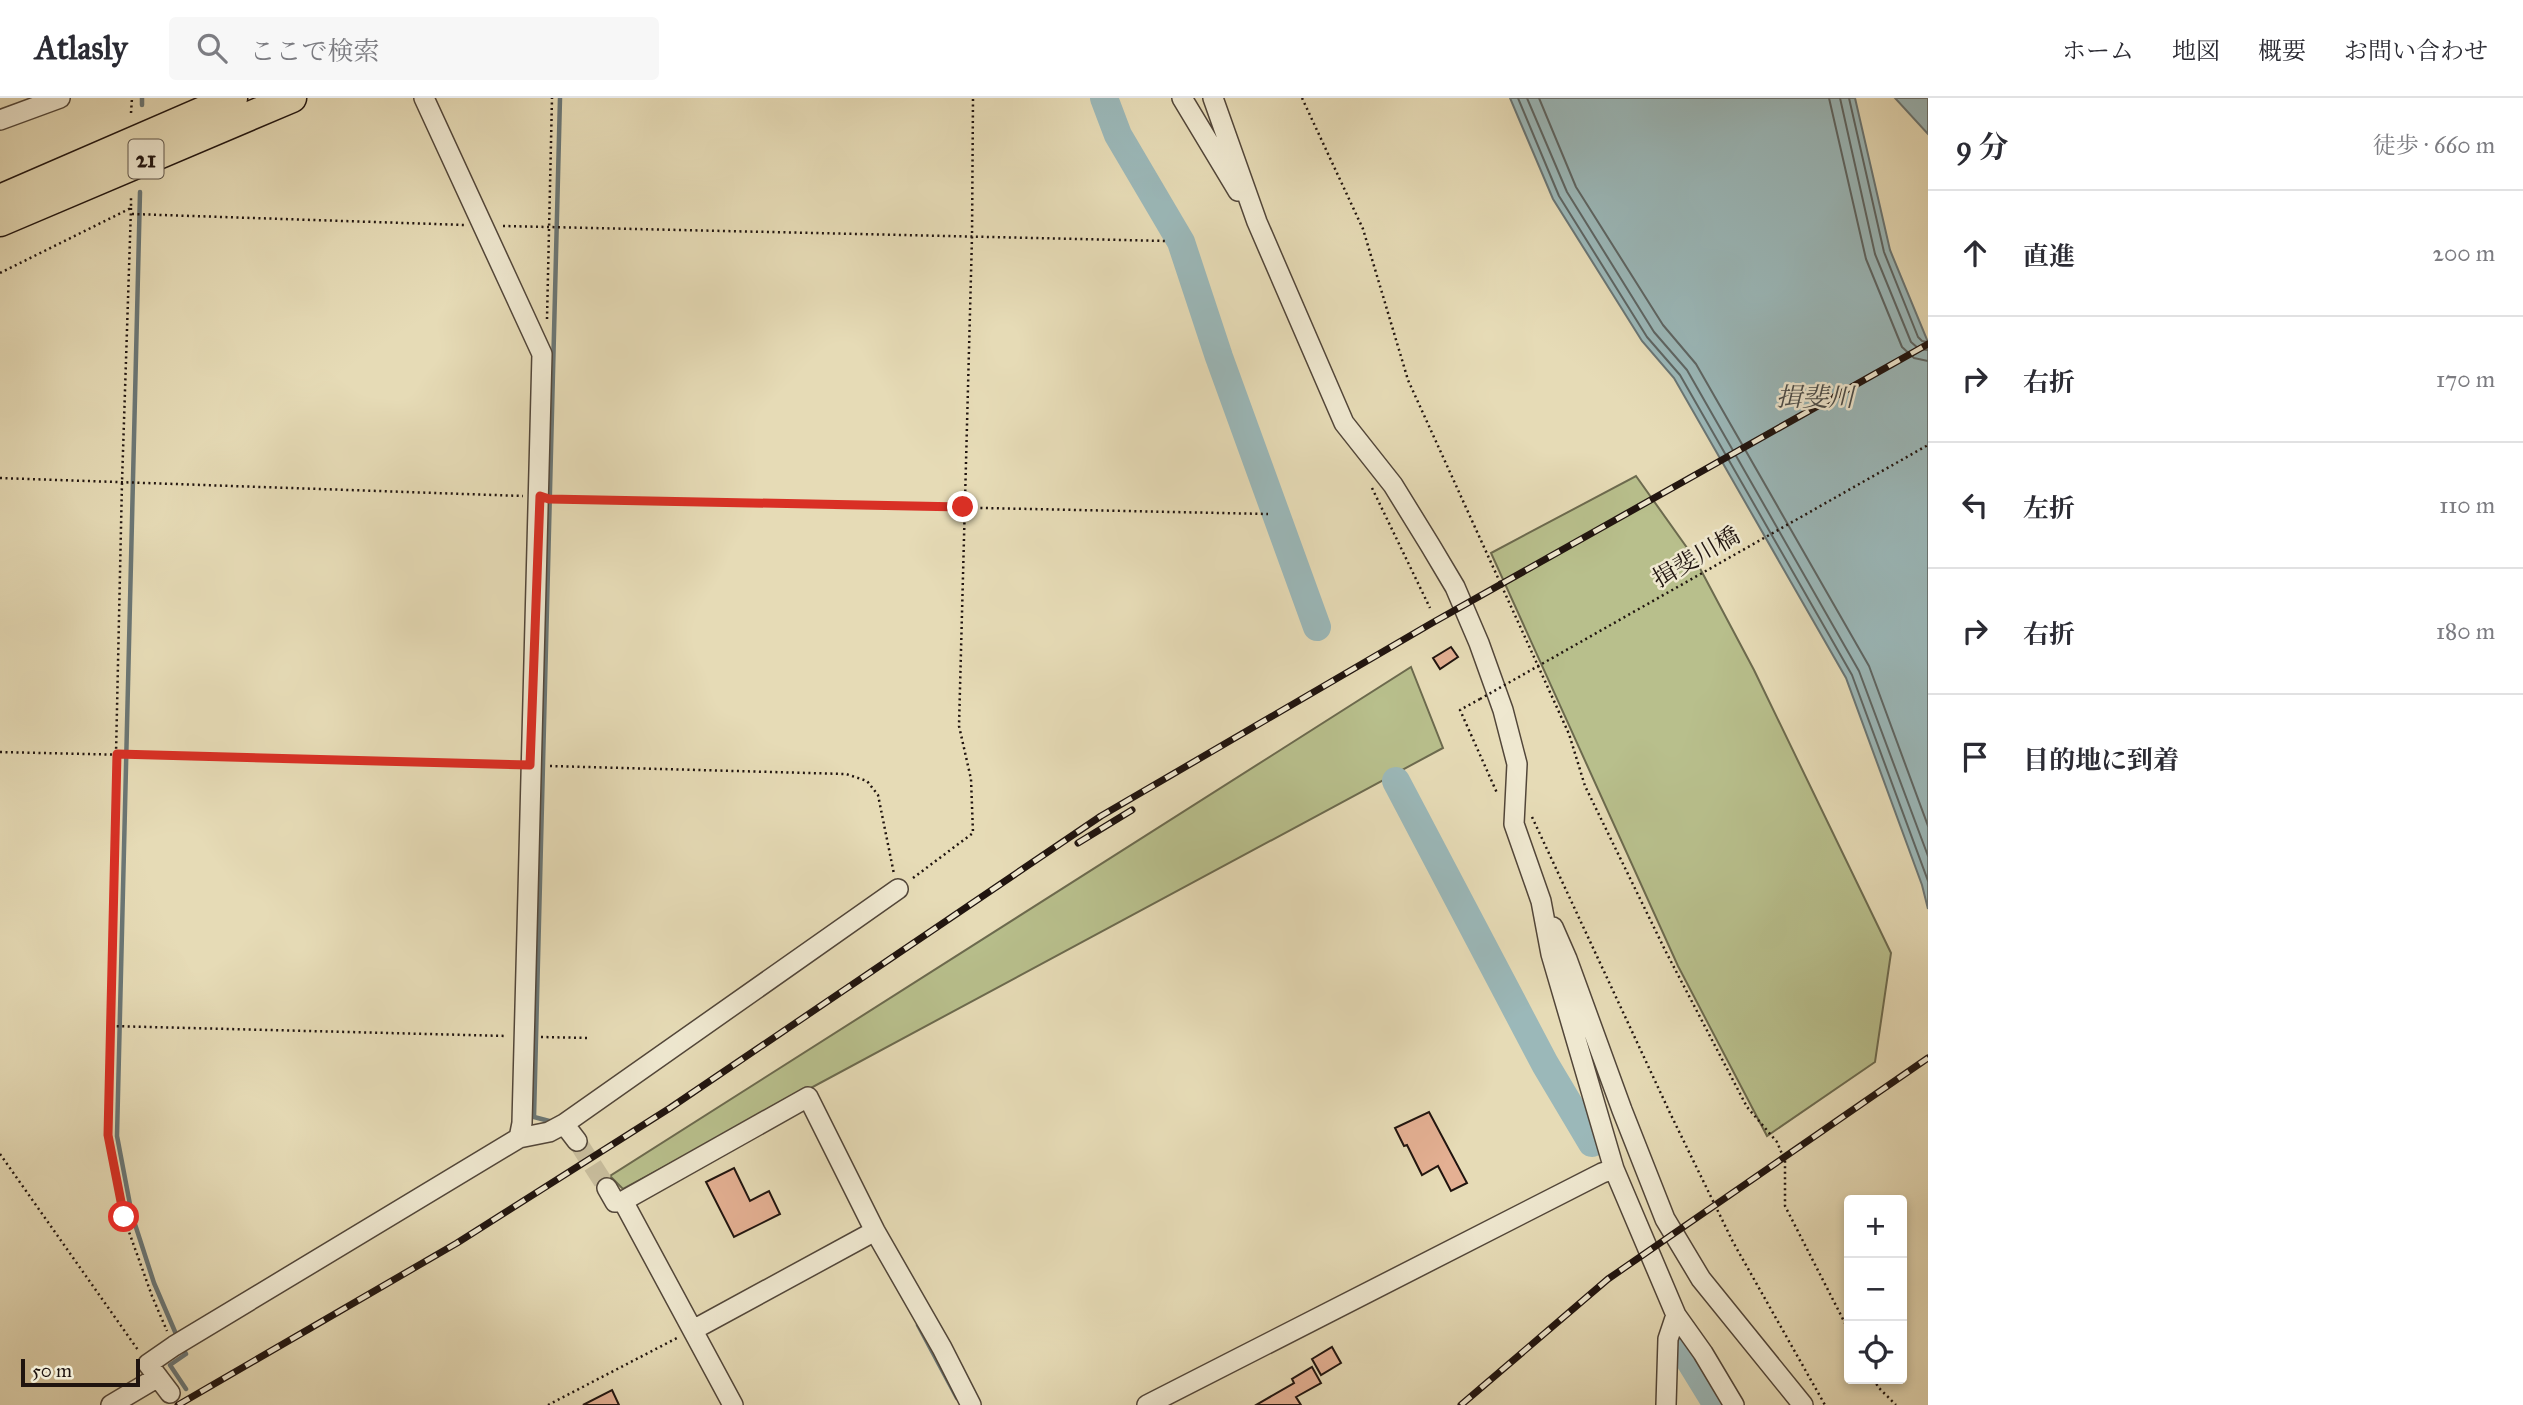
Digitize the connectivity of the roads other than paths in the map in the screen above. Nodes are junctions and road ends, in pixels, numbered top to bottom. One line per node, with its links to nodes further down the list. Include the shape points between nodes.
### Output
1 (60, 98): 7 (street)
2 (233, 98): 8 (highway, 21)
3 (292, 98): 9 (highway, 21)
4 (425, 98): 14 (street, via 542,354)
5 (1182, 98): 10 (street)
6 (1213, 98): 10 (street)
7 (0, 120)
8 (0, 199)
9 (0, 222)
10 (1257, 222): 12 (street, via 1344,423 1393,485 1455,587 1479,643 1517,764 1514,824)
11 (898, 889): 13 (street)
12 (1541, 901): 16 (street, via 1550,954); 30 (street, via 1665,1219 1701,1279)
13 (564, 1124): 14 (street); 15 (street)
14 (519, 1138): 22 (street, via 174,1346)
15 (577, 1141)
16 (1614, 1169): 20 (street); 27 (street)
17 (607, 1188): 18 (street, via 615,1202)
18 (623, 1201): 19 (street, via 808,1097); 21 (street)
19 (875, 1231): 21 (street); 26 (street)
20 (1676, 1315): 28 (street, via 1668,1339); 29 (street)
21 (693, 1330): 25 (street)
22 (153, 1370): 23 (street); 24 (street)
23 (170, 1393)
24 (111, 1405)
25 (733, 1405)
26 (971, 1405)
27 (1147, 1405)
28 (1667, 1405)
29 (1734, 1405)
30 (1803, 1405)

